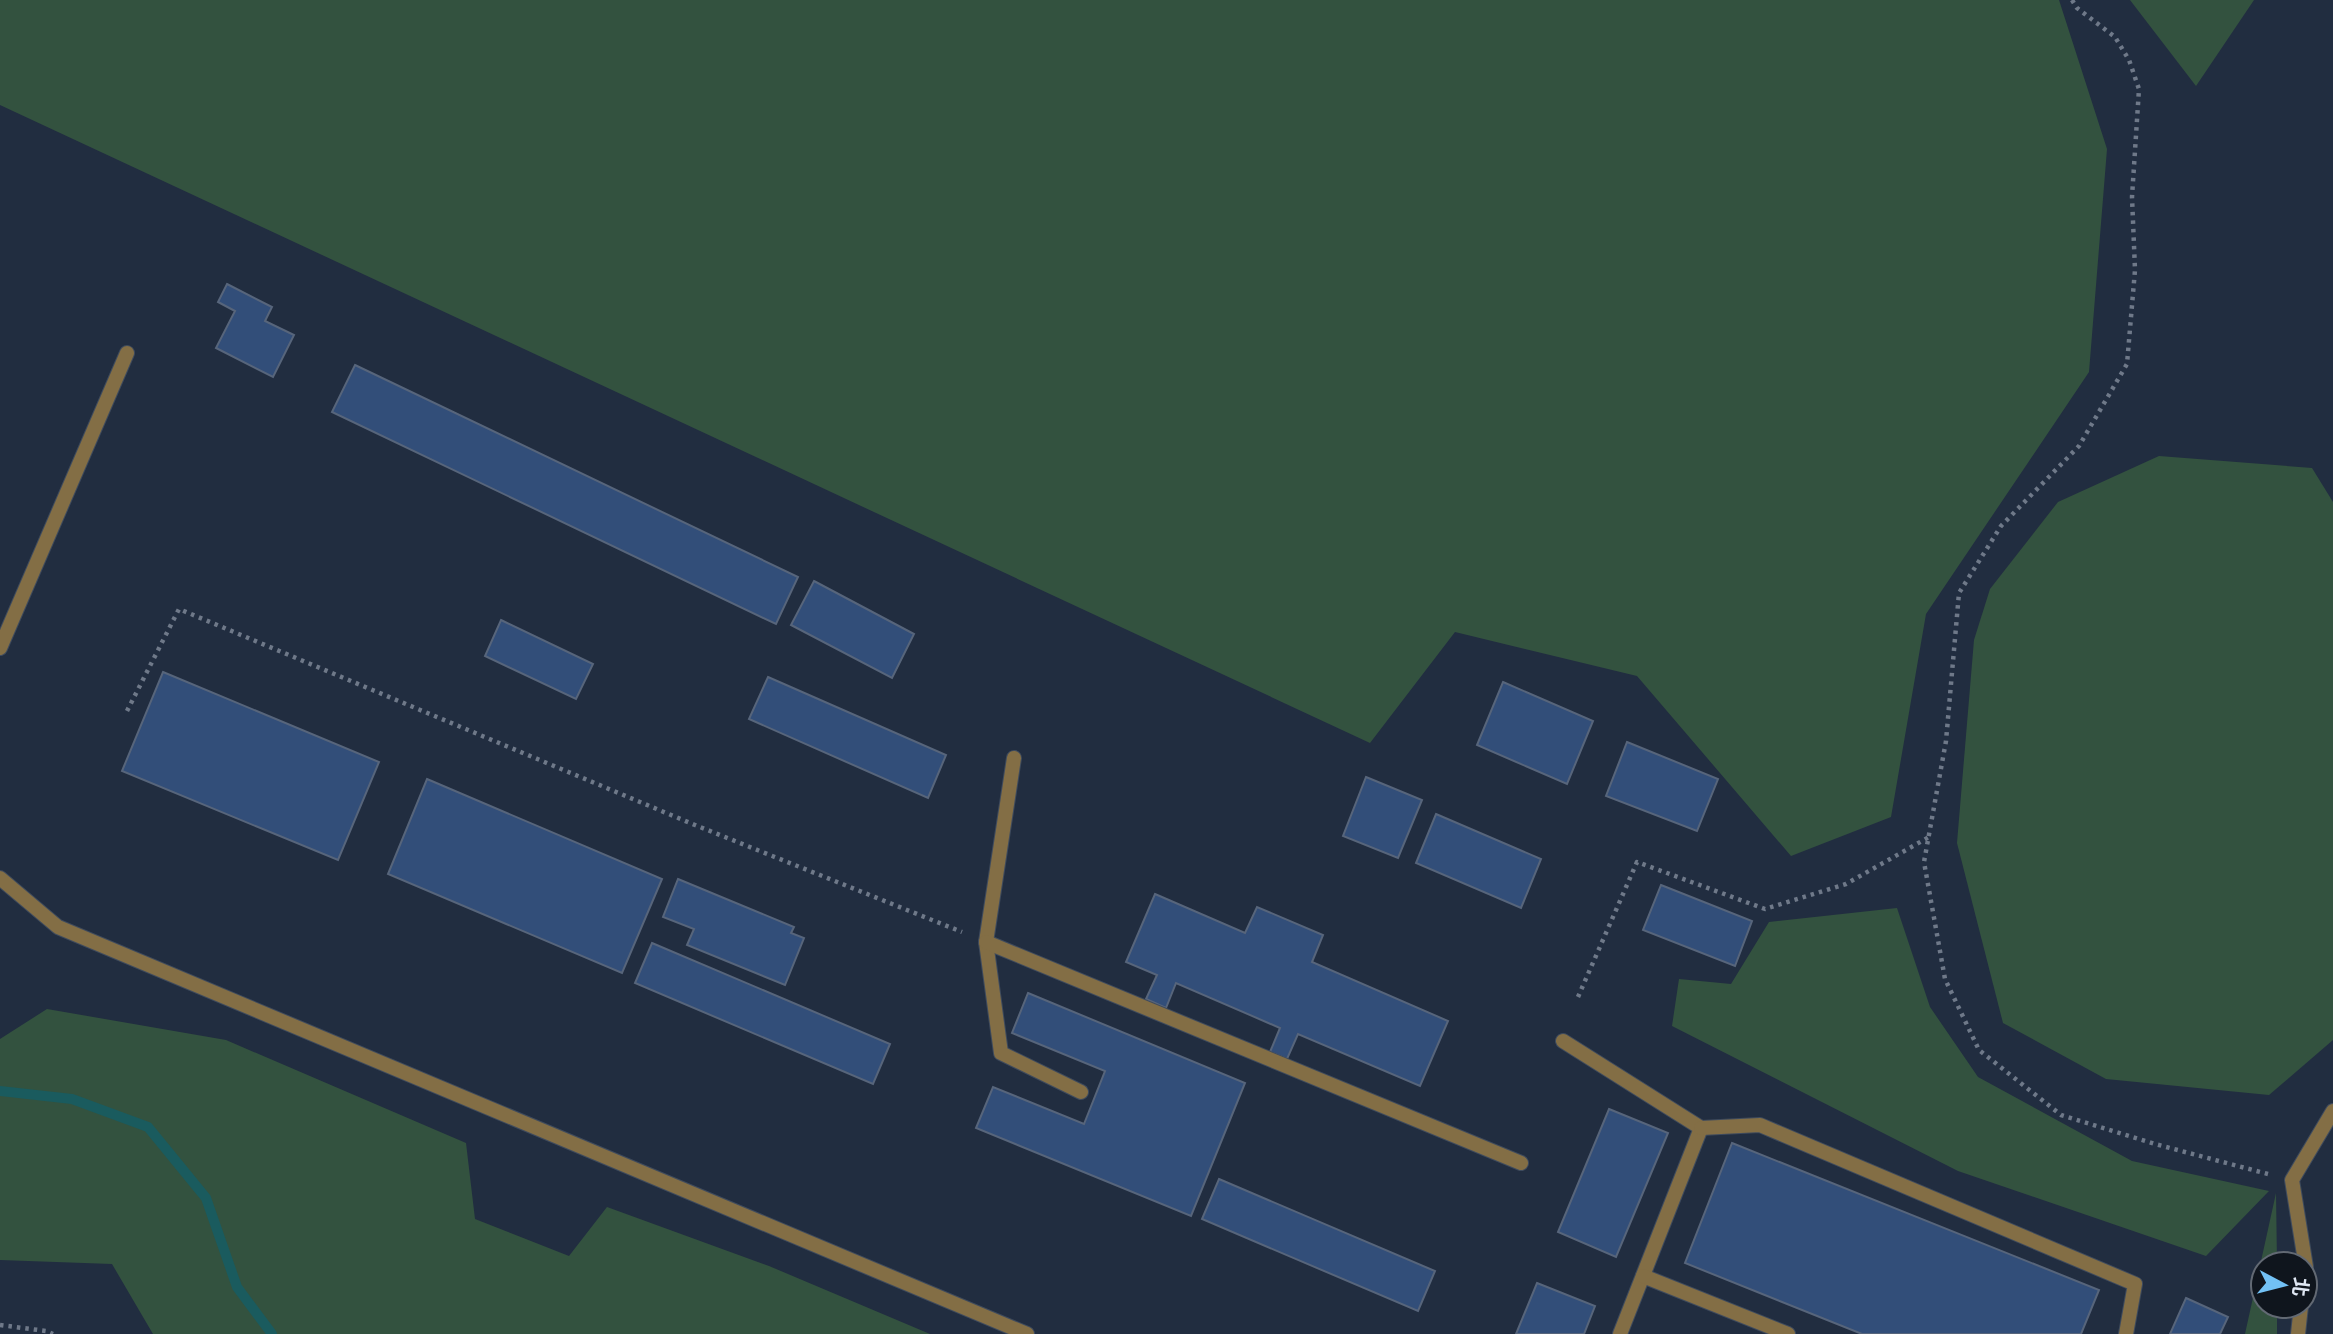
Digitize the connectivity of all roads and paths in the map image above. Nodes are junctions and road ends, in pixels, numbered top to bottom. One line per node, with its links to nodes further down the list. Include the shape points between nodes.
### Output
1 (2072, 0): 6 (path, via 2115,37 2139,89 2132,197 2135,270 2127,364 2079,446 2001,526 1958,593 1946,741)
2 (127, 353): 3 (lane)
3 (1, 645)
4 (127, 711): 8 (path, via 179,609)
5 (1014, 758): 8 (lane)
6 (1929, 837): 9 (path, via 1846,884 1765,909 1637,862); 15 (path, via 1924,862 1945,979 1979,1050 2062,1115)
7 (0, 878): 20 (lane, via 58,927)
8 (986, 942): 11 (lane, via 1001,1053); 14 (lane)
9 (1578, 997)
10 (1563, 1041): 13 (lane)
11 (1081, 1092)
12 (2333, 1111): 15 (lane)
13 (1701, 1128): 17 (lane); 23 (lane, via 1760,1125 2135,1284)
14 (1521, 1163)
15 (2292, 1180): 16 (lane)
16 (2303, 1250)
17 (1643, 1276): 21 (lane); 22 (lane)
18 (0, 1325): 19 (path)
19 (53, 1334)
20 (1027, 1334)
21 (1620, 1334)
22 (1788, 1334)
23 (2126, 1334)

